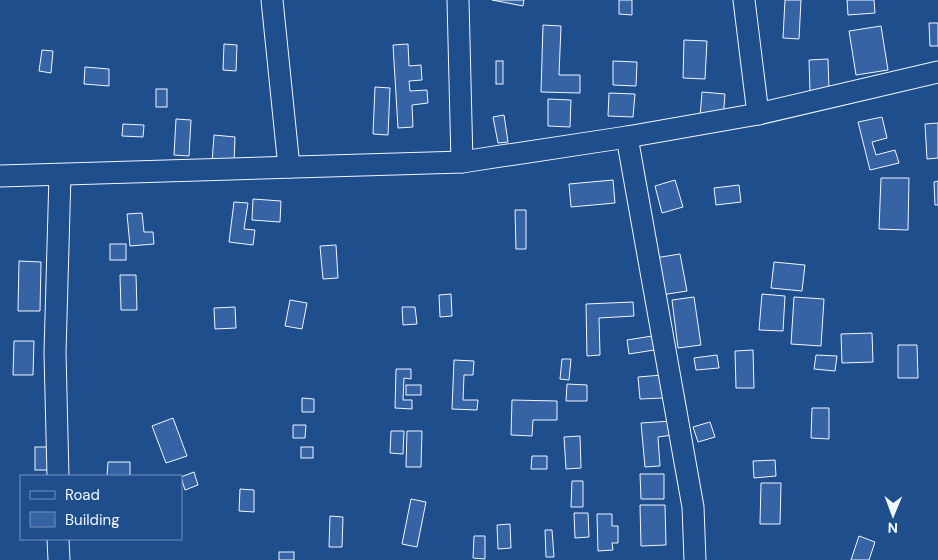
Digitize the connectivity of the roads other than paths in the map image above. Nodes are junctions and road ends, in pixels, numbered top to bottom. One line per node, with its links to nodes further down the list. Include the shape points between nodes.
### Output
1 (272, 0): 8 (street)
2 (458, 0): 7 (street)
3 (744, 0): 5 (street)
4 (938, 72): 5 (street)
5 (758, 114): 6 (street)
6 (627, 138): 7 (street); 14 (street, via 691,497)
7 (462, 162): 8 (street)
8 (289, 167): 9 (street)
9 (60, 175): 10 (street); 11 (street, via 55,353)
10 (0, 176)
11 (58, 475)
12 (58, 540): 13 (street)
13 (59, 560)
14 (695, 560)

